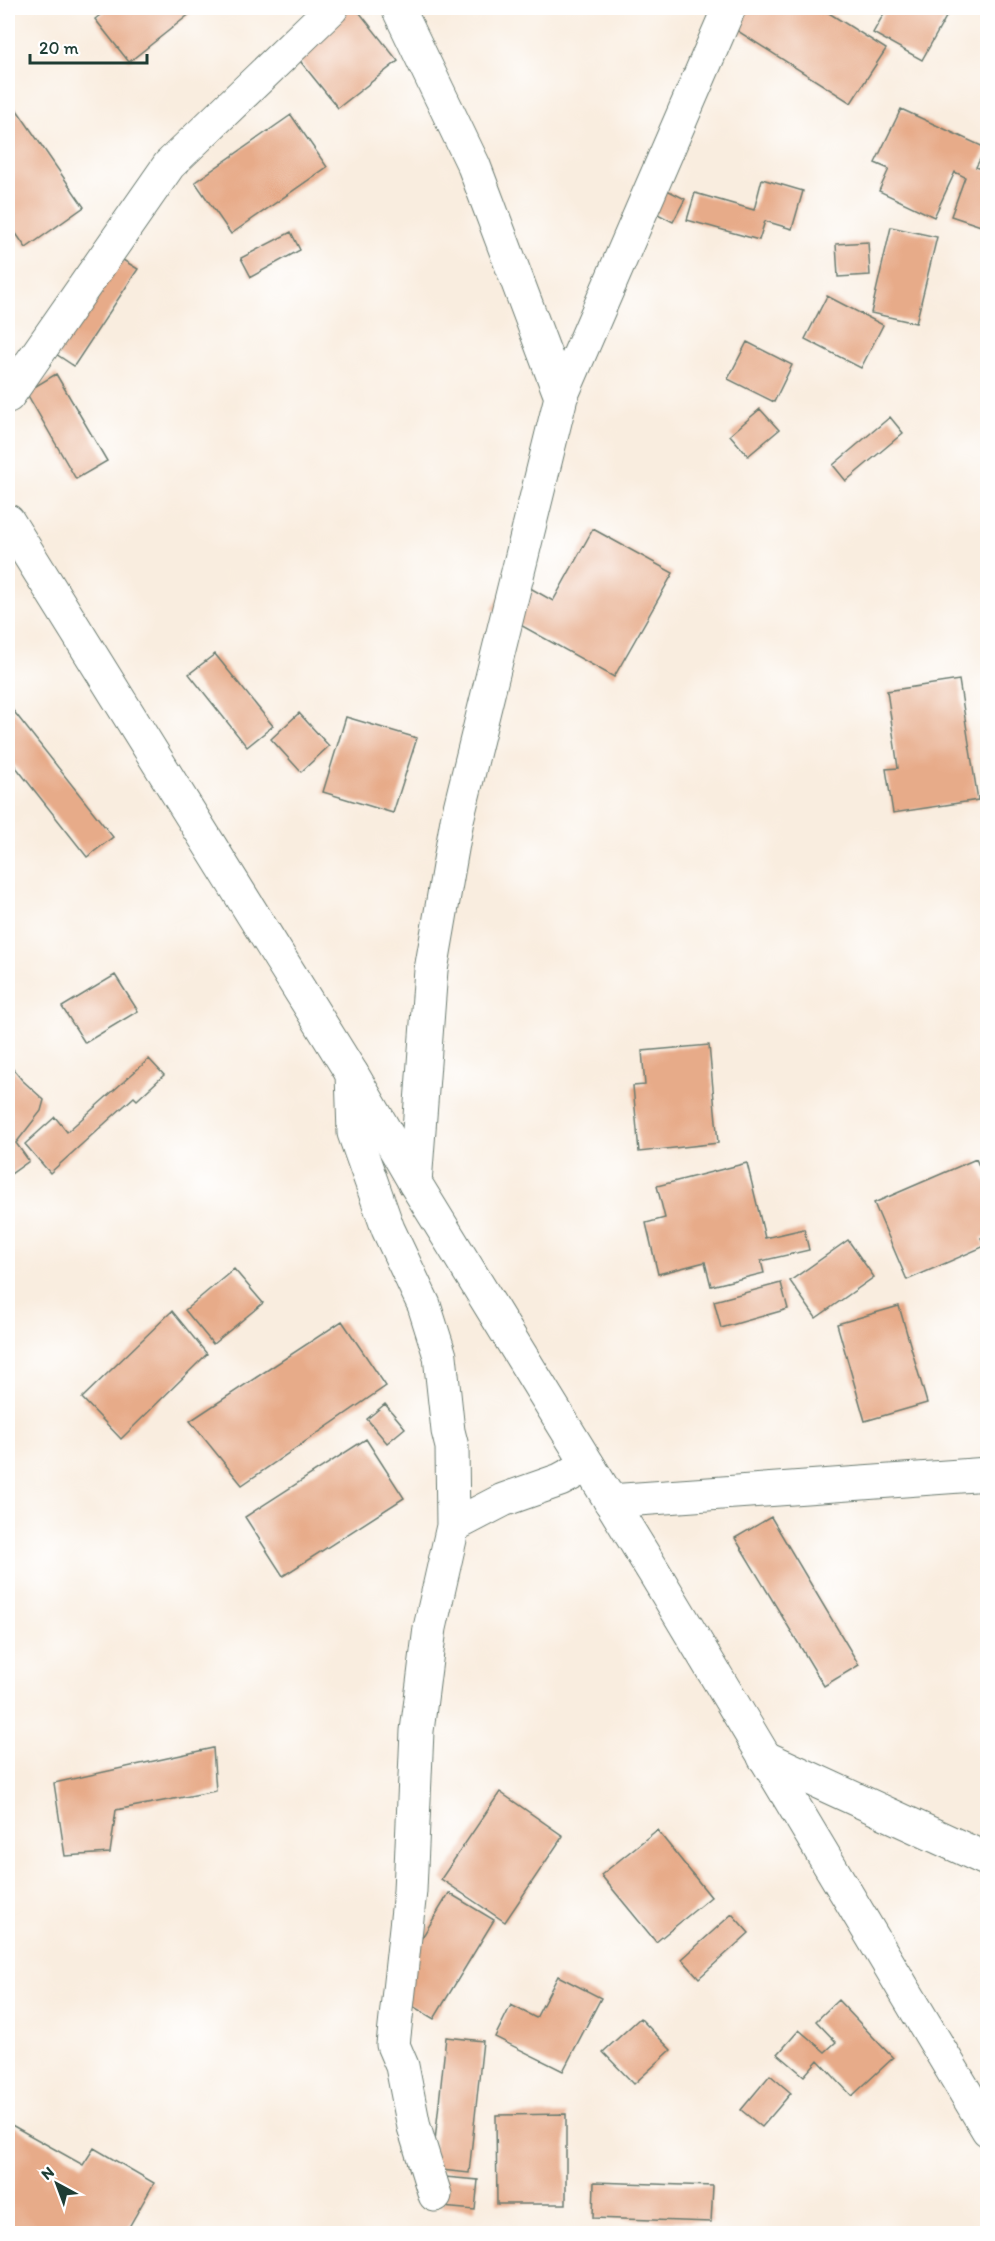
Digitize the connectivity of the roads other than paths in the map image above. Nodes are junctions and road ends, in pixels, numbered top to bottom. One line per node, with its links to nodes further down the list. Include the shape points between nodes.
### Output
1 (332, 8): 4 (street, via 169,165)
2 (398, 8): 5 (street, via 474,166)
3 (729, 8): 5 (street)
4 (8, 396)
5 (561, 397): 8 (street, via 457,820 431,970)
6 (8, 521): 7 (street)
7 (352, 1074): 8 (street); 12 (street, via 354,1134 388,1229 424,1305 440,1356 452,1447)
8 (415, 1183): 9 (street)
9 (588, 1465): 11 (street); 12 (street, via 560,1480 503,1500)
10 (987, 1474): 11 (street)
11 (610, 1501): 13 (street)
12 (453, 1526): 16 (street, via 430,1628 417,1731 410,1891 393,2045 402,2066 414,2127)
13 (765, 1757): 14 (street); 15 (street)
14 (987, 1860)
15 (987, 2130)
16 (435, 2195)

